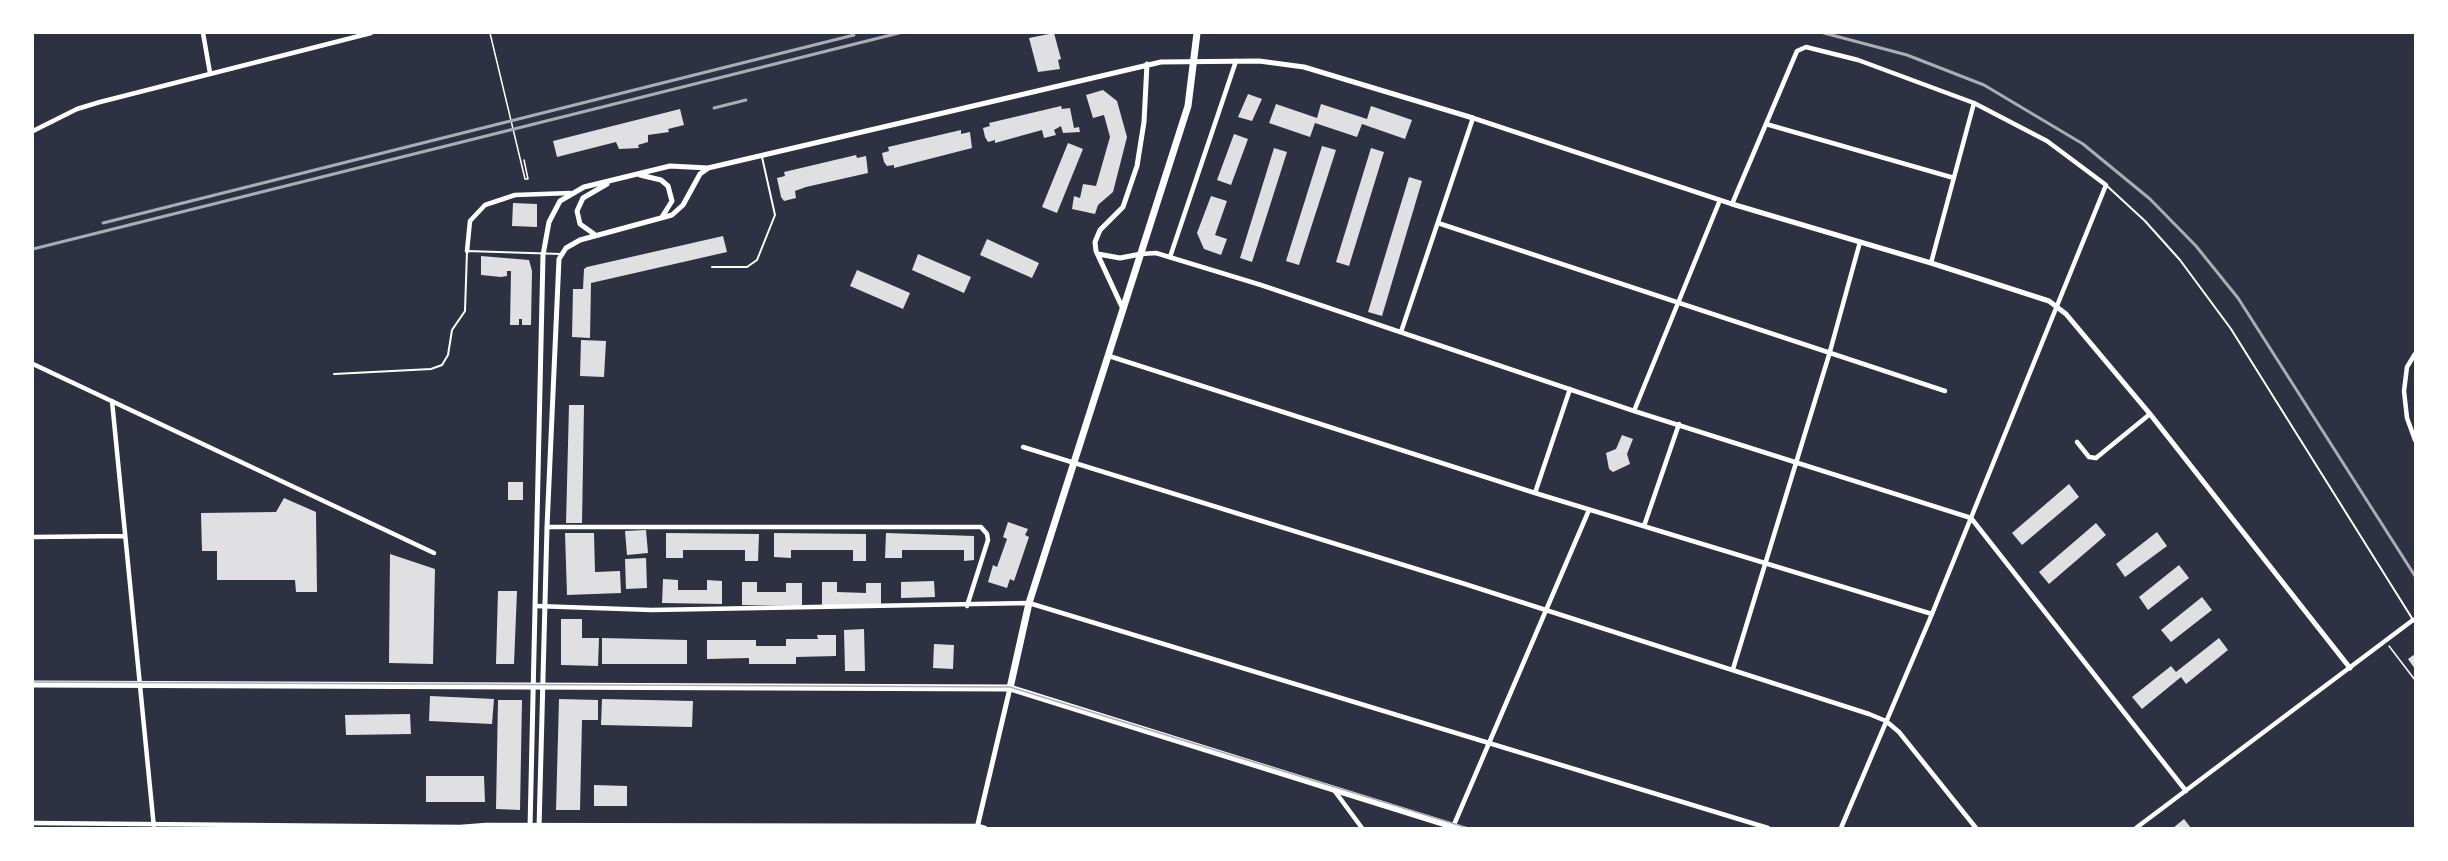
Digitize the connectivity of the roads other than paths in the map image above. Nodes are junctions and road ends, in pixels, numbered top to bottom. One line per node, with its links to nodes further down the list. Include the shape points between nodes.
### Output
1 (203, 33): 6 (street)
2 (371, 33): 6 (street)
3 (1197, 33): 27 (main road, via 1188,106)
4 (1236, 62): 5 (street); 8 (street, via 1304,67); 29 (street)
5 (1147, 64): 11 (street); 26 (street, via 1137,166 1123,207 1098,234)
6 (210, 73): 10 (street, via 100,102)
7 (1974, 103): 9 (street, via 1858,60 1806,47 1797,51); 14 (street); 16 (street, via 2047,141)
8 (1473, 118): 18 (street); 21 (street)
9 (1766, 124): 14 (street); 19 (street)
10 (33, 130)
11 (762, 157): 12 (street); 31 (lane, via 775,215 761,252 747,267)
12 (708, 168): 13 (street, via 678,165); 20 (street, via 676,212)
13 (637, 175): 15 (street); 20 (street, via 661,180 670,190 670,206)
14 (1954, 178): 30 (street)
15 (612, 181): 17 (street); 22 (street, via 583,198 577,211 583,228)
16 (2106, 185): 33 (street); 67 (lane, via 2180,260 2231,328)
17 (570, 193): 24 (street, via 515,195 484,206 470,221); 28 (street, via 555,208)
18 (1720, 200): 19 (street); 32 (street)
19 (1732, 204): 23 (street)
20 (658, 219): 22 (street)
21 (1438, 223): 32 (street); 35 (street)
22 (599, 235): 25 (street, via 575,242)
23 (1860, 242): 30 (street); 37 (street)
24 (467, 251): 28 (lane); 40 (lane, via 465,311 452,330 448,355 442,365 431,369)
25 (561, 254): 28 (lane); 56 (street, via 557,266)
26 (1098, 254): 27 (street, via 1120,258); 34 (street)
27 (1141, 254): 29 (street); 34 (main road)
28 (543, 255): 62 (street)
29 (1170, 257): 35 (street)
30 (1931, 263): 33 (street, via 2034,295)
31 (712, 267)
32 (1679, 305): 37 (street); 44 (street)
33 (2058, 308): 45 (street); 54 (street)
34 (1123, 309): 38 (main road)
35 (1401, 332): 41 (street)
36 (2415, 354): 47 (street, via 2407,367 2404,391)
37 (1829, 355): 42 (street); 50 (street)
38 (1109, 356): 51 (main road); 52 (street)
39 (33, 364): 43 (street)
40 (334, 374)
41 (1570, 388): 44 (street); 52 (street)
42 (1945, 391)
43 (112, 401): 57 (street); 59 (street)
44 (1634, 411): 46 (street)
45 (2150, 414): 48 (street, via 2096,458 2089,457); 68 (street)
46 (1679, 424): 50 (street); 55 (street)
47 (2415, 440)
48 (2077, 442)
49 (1023, 447): 51 (street)
50 (1795, 462): 54 (street); 60 (street)
51 (1073, 463): 61 (main road); 65 (street)
52 (1535, 493): 53 (street)
53 (1589, 510): 55 (street); 65 (street)
54 (1971, 518): 66 (street); 78 (street)
55 (1644, 526): 60 (street)
56 (547, 527): 63 (street); 64 (street, via 981,527 987,540)
57 (124, 536): 58 (street); 71 (street)
58 (33, 537)
59 (434, 553)
60 (1764, 562): 66 (street); 69 (street)
61 (1029, 603): 64 (street); 74 (main road); 76 (street)
62 (536, 606): 63 (street); 72 (street)
63 (546, 606): 64 (street, via 652,610); 73 (street)
64 (967, 606)
65 (1547, 612): 69 (street); 76 (street)
66 (1932, 615): 75 (street)
67 (2414, 622): 68 (street)
68 (2350, 668): 78 (street)
69 (1733, 669): 75 (street)
70 (33, 684): 71 (main road)
71 (140, 685): 72 (main road); 80 (street)
72 (534, 686): 73 (main road); 81 (street)
73 (544, 686): 74 (main road); 82 (street)
74 (1010, 688): 77 (main road); 84 (street)
75 (1886, 721): 90 (street); 91 (street)
76 (1491, 741): 88 (street); 89 (street)
77 (1332, 788): 87 (street); 88 (main road)
78 (2186, 791): 92 (street)
79 (33, 824): 80 (street)
80 (154, 826): 85 (street)
81 (530, 827): 82 (street); 85 (street)
82 (539, 827): 83 (street)
83 (606, 827): 84 (street)
84 (977, 827): 86 (street)
85 (460, 828)
86 (985, 828)
87 (1362, 828)
88 (1455, 828)
89 (1768, 828)
90 (1841, 828)
91 (1976, 828)
92 (2136, 828)

